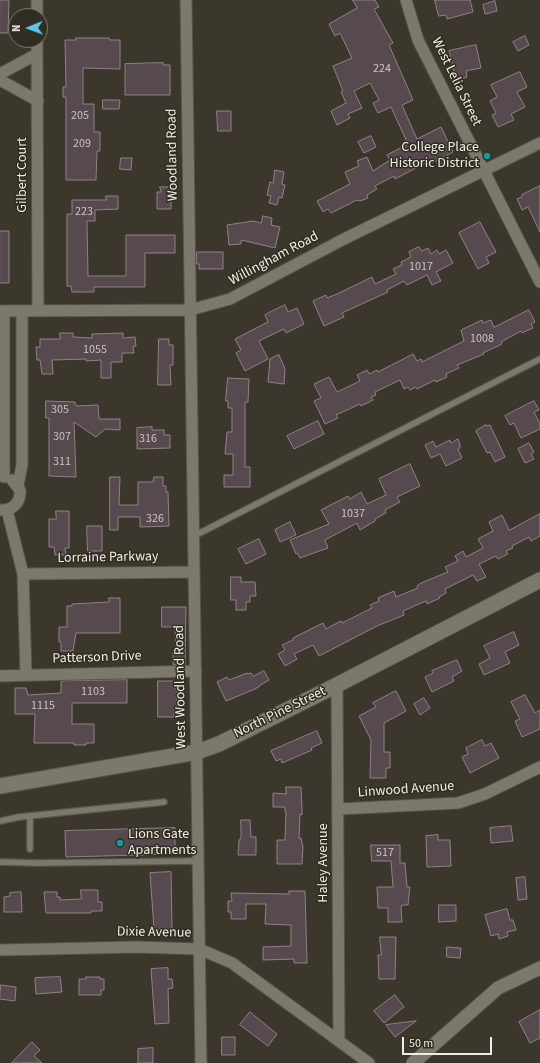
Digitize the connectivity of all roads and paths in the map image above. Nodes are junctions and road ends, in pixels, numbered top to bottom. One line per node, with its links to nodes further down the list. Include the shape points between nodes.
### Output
1 (186, 0): 12 (street, Woodland Road)
2 (406, 0): 9 (street, West Lelia Street, via 418,40)
3 (37, 48): 4 (street, Gilbert Court)
4 (37, 54): 5 (street); 7 (street, Gilbert Court)
5 (0, 74)
6 (0, 80): 7 (street)
7 (38, 101): 11 (street, Gilbert Court)
8 (540, 143): 9 (street, Willingham Road)
9 (483, 172): 10 (street, West Lelia Street); 12 (street, Willingham Road, via 344,239 230,299)
10 (540, 282)
11 (38, 310): 12 (street, Willingham Road); 14 (street, Willingham Road)
12 (190, 310): 21 (street, West Woodland Road)
13 (2, 311): 14 (street, Willingham Road); 17 (street)
14 (22, 311): 16 (street)
15 (540, 359): 21 (lane)
16 (22, 392): 17 (street); 19 (street, via 22,465)
17 (4, 393): 18 (street)
18 (2, 477): 19 (street, via 9,478)
19 (18, 485): 20 (street, via 19,500 16,505)
20 (3, 510): 23 (street)
21 (194, 536): 22 (street, West Woodland Road)
22 (194, 572): 23 (street, Lorraine Parkway); 25 (street, West Woodland Road)
23 (23, 574): 27 (street)
24 (540, 580): 28 (main road, North Pine Street)
25 (196, 671): 27 (street, Patterson Drive); 29 (street, West Woodland Road)
26 (0, 676): 27 (street, Patterson Drive)
27 (26, 676)
28 (337, 685): 29 (main road, North Pine Street, via 219,744); 33 (street, Haley Avenue)
29 (197, 752): 31 (main road, North Pine Street); 37 (street, West Woodland Road)
30 (540, 767): 33 (street, Linwood Avenue, via 485,794 458,803)
31 (0, 786)
32 (164, 802): 34 (lane)
33 (339, 810): 42 (street, Haley Avenue)
34 (30, 816): 35 (lane); 36 (lane)
35 (0, 821)
36 (30, 849)
37 (198, 860): 38 (lane); 39 (street, West Woodland Road)
38 (0, 862)
39 (199, 949): 40 (street, Dixie Avenue, via 136,947); 42 (street, Dixie Avenue, via 232,963); 43 (street, West Woodland Road)
40 (0, 950)
41 (540, 968): 45 (street, via 498,988)
42 (340, 1040): 44 (street, Dixie Avenue)
43 (201, 1063)
44 (369, 1063)
45 (413, 1063)

